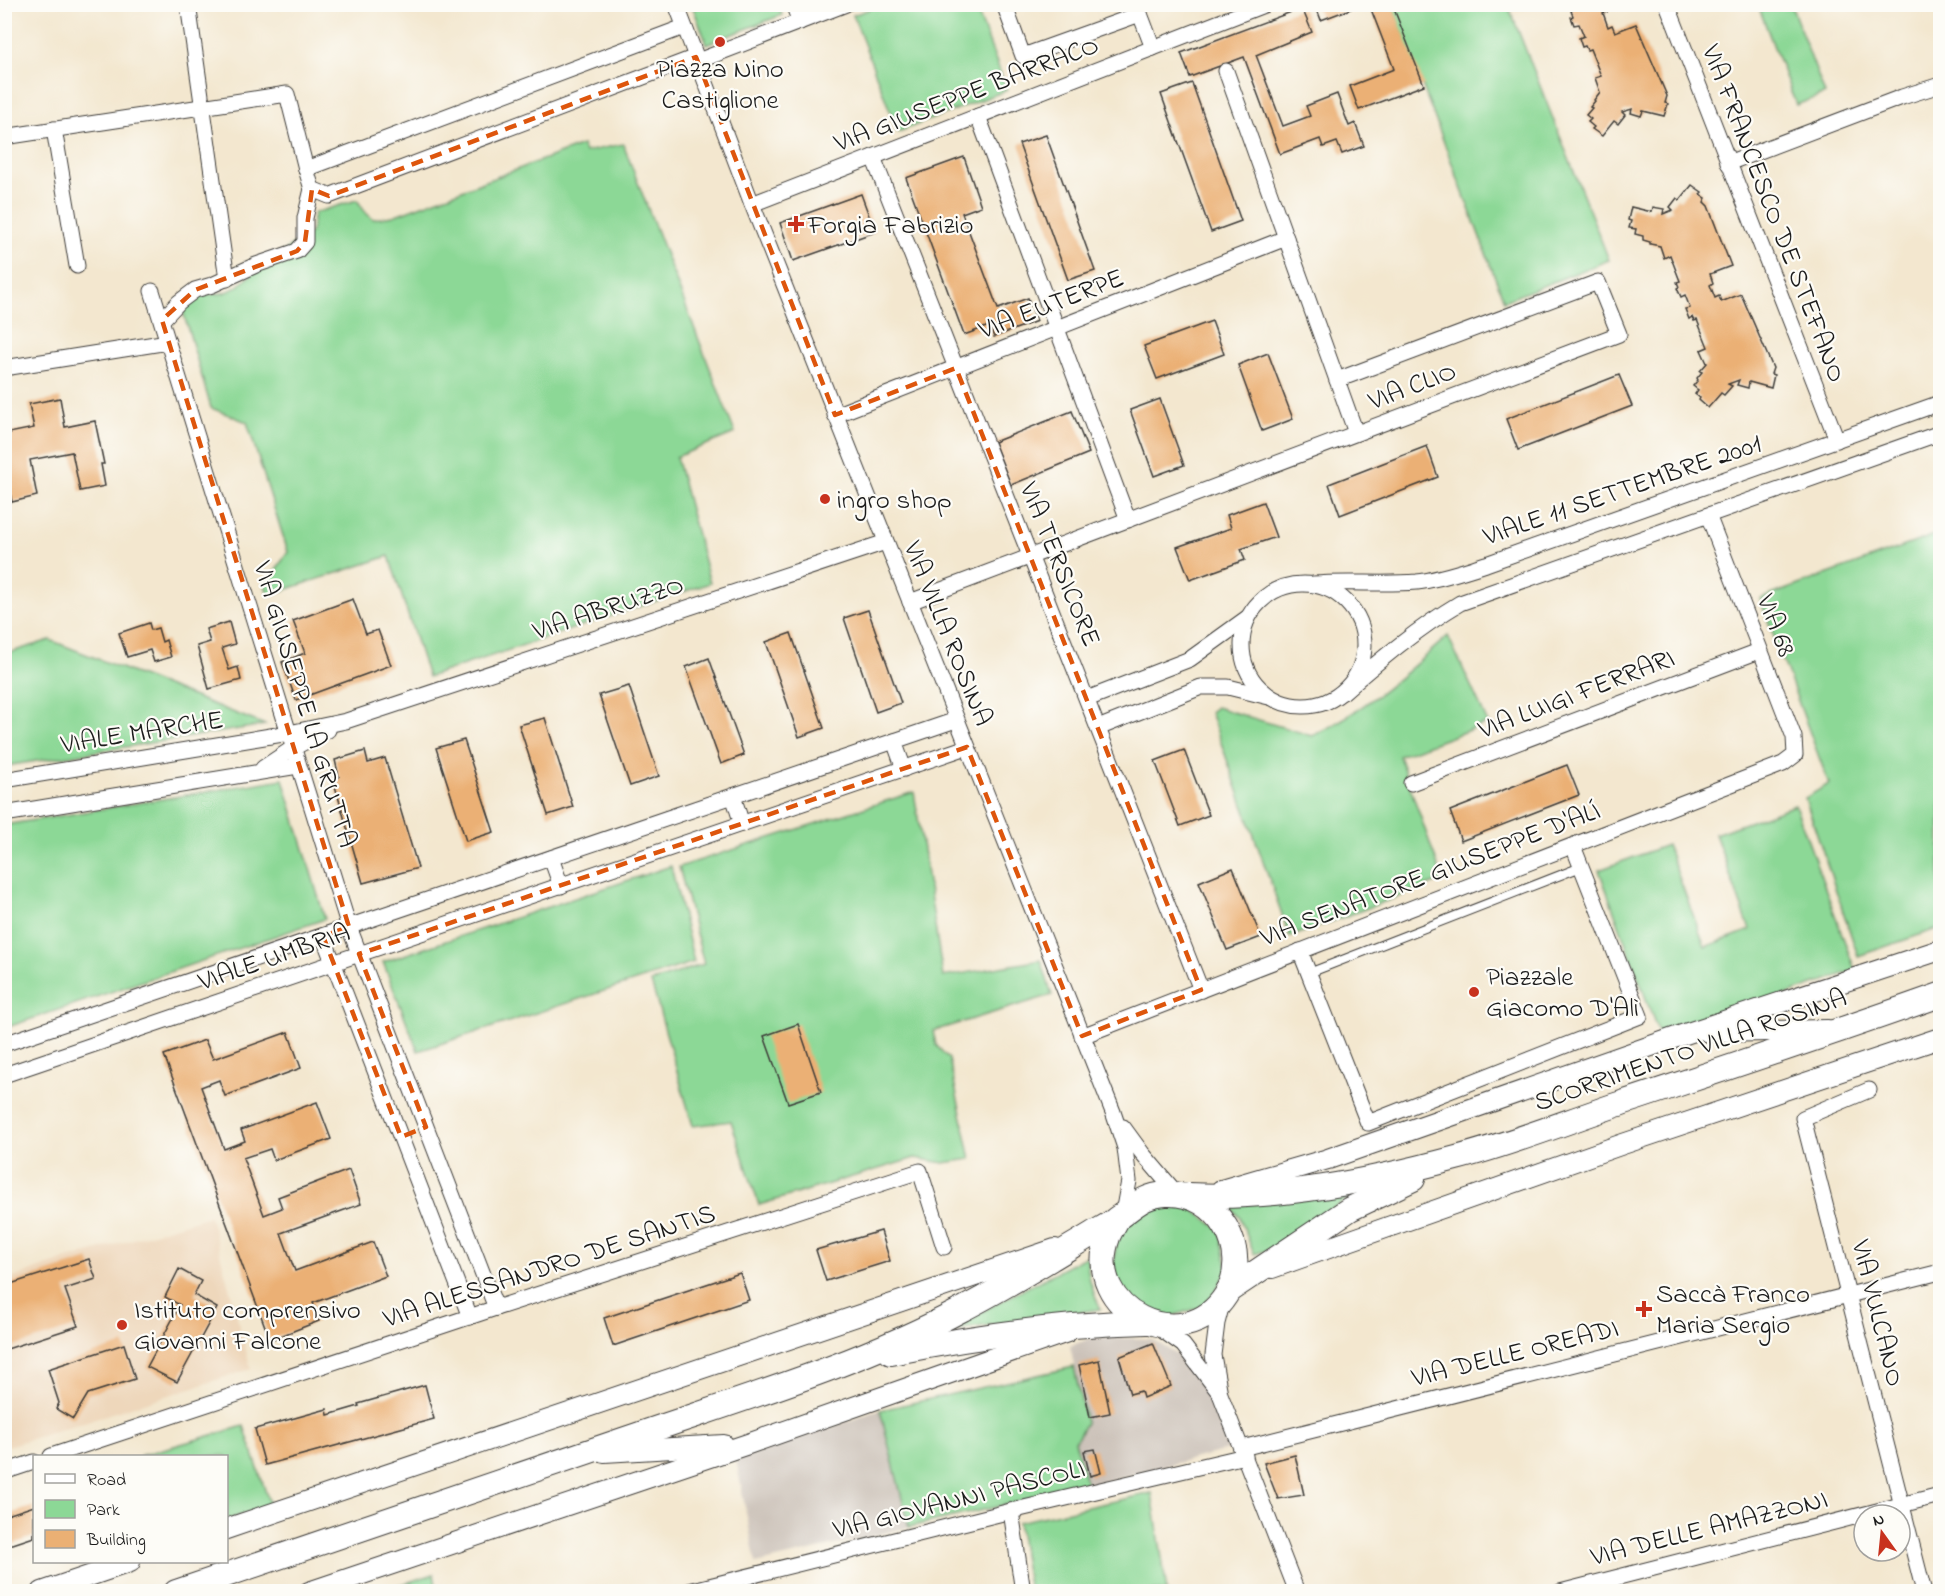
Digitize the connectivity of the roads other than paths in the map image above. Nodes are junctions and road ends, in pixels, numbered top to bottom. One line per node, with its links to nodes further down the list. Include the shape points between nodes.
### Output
1 (188, 4): 15 (street)
2 (676, 4): 10 (street, VIA VILLA ROSINA)
3 (793, 4): 9 (street)
4 (846, 4): 9 (street)
5 (1004, 4): 8 (street, via 1023,56)
6 (1266, 4): 11 (street, VIA GIUSEPPE BARRACO)
7 (1667, 4): 20 (street, VIA FRANCESCO DE STEFANO)
8 (1138, 9): 11 (street)
9 (800, 22): 12 (street)
10 (684, 27): 12 (street, VIA VILLA ROSINA); 21 (street)
11 (1153, 48): 16 (street, VIA GIUSEPPE BARRACO)
12 (697, 59): 22 (street, via 329,196); 23 (street, VIA VILLA ROSINA)
13 (1226, 71): 24 (street)
14 (1941, 85): 20 (street)
15 (203, 106): 17 (street); 21 (street, via 286,94); 26 (street)
16 (978, 116): 19 (street, VIA GIUSEPPE BARRACO); 29 (street)
17 (54, 129): 18 (street); 25 (street)
18 (4, 137)
19 (873, 156): 23 (street, VIA GIUSEPPE BARRACO); 32 (street, VIA TERSICORE)
20 (1728, 163): 38 (street, VIA FRANCESCO DE STEFANO)
21 (306, 169): 22 (street)
22 (312, 189): 26 (street, via 305,218 305,242 297,251)
23 (752, 204): 35 (street, VIA VILLA ROSINA)
24 (1286, 238): 29 (street, VIA EUTERPE); 33 (street)
25 (77, 266)
26 (227, 279): 28 (street, via 195,290)
27 (152, 291): 28 (street, VIA GIUSEPPE LA GRUTTA)
28 (162, 320): 30 (street, VIA GIUSEPPE LA GRUTTA)
29 (1057, 328): 32 (street, VIA EUTERPE); 40 (street)
30 (168, 342): 31 (street); 52 (street, VIA GIUSEPPE LA GRUTTA)
31 (4, 368)
32 (956, 368): 35 (street, VIA EUTERPE); 42 (street, VIA TERSICORE)
33 (1337, 380): 37 (street); 37 (street, VIA CLIO, via 1598,282 1618,334)
34 (1941, 403): 38 (street, VIALE 11 SETTEMBRE 2001)
35 (835, 415): 41 (street, VIA VILLA ROSINA)
36 (1941, 433): 39 (street, VIALE 11 SETTEMBRE 2001)
37 (1356, 434): 40 (street, VIA CLIO)
38 (1837, 440): 43 (street, VIALE 11 SETTEMBRE 2001, via 1444,577 1419,582)
39 (1708, 515): 46 (street, VIA 68); 47 (street, VIALE 11 SETTEMBRE 2001, via 1460,603 1405,640)
40 (1128, 520): 42 (street, VIA CLIO)
41 (886, 542): 44 (street, VIA VILLA ROSINA); 52 (street, VIA ABRUZZO)
42 (1030, 557): 44 (street, VIA CLIO); 49 (street, VIA TERSICORE)
43 (1313, 584): 45 (street, via 1293,584 1274,590 1258,602); 47 (street, via 1332,590 1359,619 1364,638 1363,658 1356,676)
44 (910, 602): 50 (street, VIA VILLA ROSINA)
45 (1247, 618): 48 (street, via 1241,639 1243,661 1253,681); 49 (street, via 1190,659)
46 (1759, 651): 55 (street, VIA 68, via 1794,737); 60 (street, VIA LUIGI FERRARI)
47 (1343, 692): 48 (street, via 1307,707 1287,705)
48 (1269, 696): 51 (street, via 1228,687 1201,687)
49 (1087, 699): 51 (street, VIA TERSICORE)
50 (956, 720): 53 (street, VIALE UMBRIA); 54 (street, VIA VILLA ROSINA)
51 (1098, 728): 75 (street, VIA TERSICORE)
52 (291, 741): 56 (street, VIA GIUSEPPE LA GRUTTA); 58 (street, via 270,766); 59 (street, VIALE MARCHE)
53 (894, 741): 57 (street); 61 (street, VIALE UMBRIA)
54 (967, 747): 57 (street, VIALE UMBRIA); 79 (street, VIA VILLA ROSINA)
55 (1795, 754): 64 (street, VIA SENATORE GIUSEPPE D'ALÍ, via 1783,764)
56 (298, 766): 58 (street); 68 (street, VIA GIUSEPPE LA GRUTTA)
57 (904, 769): 63 (street, VIALE UMBRIA)
58 (249, 774): 62 (street)
59 (4, 780)
60 (1411, 783)
61 (733, 796): 63 (street); 65 (street, VIALE UMBRIA)
62 (4, 814)
63 (742, 824): 67 (street, VIALE UMBRIA)
64 (1573, 846): 66 (street); 71 (street, VIA SENATORE GIUSEPPE D'ALÍ)
65 (551, 858): 67 (street); 68 (street, VIALE UMBRIA)
66 (1581, 867): 74 (lane); 74 (street, via 1640,1016 1368,1123)
67 (561, 886): 72 (street, VIALE UMBRIA)
68 (349, 927): 69 (street, VIALE UMBRIA); 72 (street, VIA GIUSEPPE LA GRUTTA)
69 (323, 936): 73 (street); 81 (street, VIALE UMBRIA)
70 (1941, 950): 78 (street)
71 (1300, 951): 74 (street); 75 (street, VIA SENATORE GIUSEPPE D'ALÍ)
72 (359, 954): 73 (street, VIALE UMBRIA); 85 (street, VIA GIUSEPPE LA GRUTTA)
73 (334, 963): 82 (street, VIALE UMBRIA); 86 (street)
74 (1309, 973)
75 (1201, 990): 79 (street, VIA SENATORE GIUSEPPE D'ALÍ)
76 (1941, 995): 77 (main road, SCORRIMENTO VILLA ROSINA)
77 (1843, 1030): 78 (street); 87 (main road, SCORRIMENTO VILLA ROSINA)
78 (1688, 1033): 88 (street, via 1328,1159)
79 (1082, 1036): 84 (street, VIA VILLA ROSINA)
80 (1941, 1038): 93 (street, via 1623,1144)
81 (4, 1044)
82 (4, 1075)
83 (1869, 1090): 95 (street, VIA VULCANO, via 1803,1118)
84 (1113, 1112): 88 (street, VIA VILLA ROSINA, via 1142,1153); 89 (street, VIA VILLA ROSINA, via 1125,1148 1129,1181)
85 (426, 1127): 86 (street); 96 (street, VIA GIUSEPPE LA GRUTTA)
86 (401, 1137): 97 (street)
87 (1457, 1158): 88 (main road, SCORRIMENTO VILLA ROSINA, via 1313,1188); 93 (main road, SCORRIMENTO VILLA ROSINA, via 1350,1209)
88 (1187, 1195): 89 (main road, via 1151,1196); 94 (main road, via 1210,1208 1230,1232 1236,1262)
89 (1120, 1216): 90 (main road); 98 (main road, via 1108,1236 1103,1257 1106,1278 1114,1297 1129,1312)
90 (1086, 1238): 100 (main road, via 961,1310); 113 (street)
91 (944, 1247): 96 (street, VIA ALESSANDRO DE SANTIS, via 920,1171)
92 (1941, 1272): 95 (street, VIA DELLE OREADI)
93 (1252, 1275): 94 (main road, SCORRIMENTO VILLA ROSINA)
94 (1226, 1294): 98 (main road, via 1214,1309 1185,1324); 101 (street, via 1213,1355)
95 (1848, 1295): 104 (street, VIA DELLE OREADI); 109 (street, VIA VULCANO)
96 (496, 1308): 97 (street, VIA ALESSANDRO DE SANTIS)
97 (470, 1317): 105 (street, VIA ALESSANDRO DE SANTIS)
98 (1150, 1323): 99 (main road); 101 (street, via 1183,1345)
99 (1089, 1325): 100 (main road, via 952,1340); 102 (street)
100 (848, 1363): 103 (main road)
101 (1220, 1394): 104 (street)
102 (748, 1444): 103 (street); 118 (street)
103 (586, 1452): 117 (main road)
104 (1243, 1452): 111 (street, VIA GIOVANNI PASCOLI); 121 (street)
105 (54, 1455)
106 (33, 1462): 107 (street)
107 (4, 1472)
108 (1941, 1495): 110 (street, VIA DELLE AMAZZONI)
109 (1902, 1503)
110 (1906, 1503)
111 (1011, 1511): 119 (street, VIA GIOVANNI PASCOLI); 120 (street)
112 (1852, 1517): 122 (street, VIA DELLE AMAZZONI)
113 (228, 1528)
114 (1912, 1544): 123 (street, VIA VULCANO)
115 (127, 1563): 116 (street)
116 (42, 1592)
117 (176, 1592)
118 (309, 1592)
119 (685, 1592)
120 (1023, 1592)
121 (1297, 1592)
122 (1560, 1592)
123 (1924, 1592)

